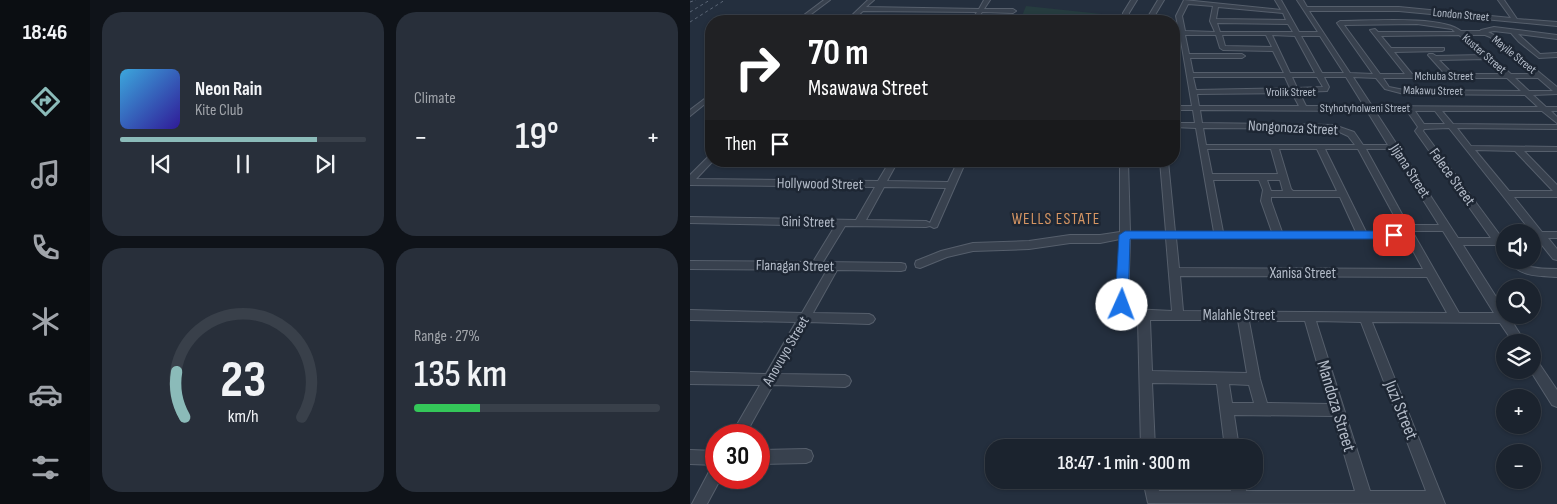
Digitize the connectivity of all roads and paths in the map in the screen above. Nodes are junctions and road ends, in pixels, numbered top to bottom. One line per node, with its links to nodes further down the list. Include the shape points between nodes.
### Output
1 (827, 0): 19 (street)
2 (871, 0): 14 (street)
3 (987, 0): 15 (street)
4 (1134, 0): 22 (street)
5 (1161, 0): 23 (street)
6 (1273, 0): 7 (street)
7 (1279, 0): 17 (street, Vrolik Street)
8 (1300, 0): 13 (street, Jijana Street)
9 (1501, 0): 26 (street)
10 (1187, 1): 11 (street); 24 (street)
11 (1216, 5): 12 (street); 27 (street)
12 (1242, 8): 17 (street); 28 (street)
13 (1306, 8): 26 (street, London Street, via 1399,9); 41 (street, Jijana Street)
14 (862, 9): 15 (street); 20 (street)
15 (981, 10): 16 (street); 21 (street)
16 (1013, 11)
17 (1284, 12): 29 (street, Vrolik Street)
18 (1359, 13): 30 (street)
19 (807, 15)
20 (856, 15)
21 (978, 15)
22 (1126, 15)
23 (1152, 15)
24 (1180, 15)
25 (1180, 20): 37 (street)
26 (1516, 20): 31 (street, London Street)
27 (1213, 21): 28 (street); 38 (street)
28 (1239, 21): 29 (street)
29 (1290, 22): 40 (street, Vrolik Street)
30 (1366, 22): 35 (street, Kuster Street, via 1433,23 1451,26); 42 (street); 63 (street, Makawu Street, via 1340,23)
31 (1557, 24)
32 (1557, 30): 43 (street, via 1544,29)
33 (1512, 31): 36 (street, via 1494,29); 43 (street); 51 (street, via 1539,56)
34 (1424, 32): 35 (street, Mayile Street); 42 (street, Mayile Street); 48 (street)
35 (1459, 32): 36 (street, Mayile Street); 56 (street, Kuster Street)
36 (1479, 32): 67 (street, Mayile Street, via 1492,36)
37 (1183, 33): 38 (street); 52 (street, via 1182,46)
38 (1217, 33): 39 (street); 45 (street)
39 (1268, 33): 40 (street); 47 (street)
40 (1297, 34): 41 (street); 61 (street, Vrolik Street)
41 (1322, 34): 62 (street, Jijana Street)
42 (1376, 34): 49 (street)
43 (1546, 36): 44 (street)
44 (1557, 36)
45 (1223, 48): 46 (street); 53 (street)
46 (1239, 49): 47 (street); 54 (street)
47 (1276, 49): 60 (street)
48 (1442, 49): 50 (street); 55 (street)
49 (1389, 50): 50 (street); 64 (street)
50 (1426, 50): 57 (street)
51 (1557, 55)
52 (1186, 56): 53 (street); 58 (street)
53 (1226, 56): 54 (street)
54 (1242, 56): 59 (street)
55 (1450, 57): 56 (street); 57 (street)
56 (1488, 57): 66 (street, Kuster Street)
57 (1433, 58): 65 (street)
58 (1190, 75): 59 (street, Mchuba Street); 69 (street)
59 (1249, 75): 60 (street, Mchuba Street)
60 (1287, 75): 61 (street, Mchuba Street); 70 (street)
61 (1319, 75): 62 (street, Mchuba Street); 70 (street, Vrolik Street, via 1325,90)
62 (1348, 75): 63 (street, Mchuba Street); 79 (street, Jijana Street)
63 (1377, 76): 64 (street, Mchuba Street); 68 (street, Makawu Street)
64 (1410, 76): 65 (street, Mchuba Street)
65 (1451, 76): 66 (street, Mchuba Street)
66 (1510, 76): 67 (street, Mchuba Street); 71 (street, Kuster Street)
67 (1540, 76): 72 (street, Mayile Street)
68 (1386, 88): 71 (street, Makawu Street, via 1403,92); 80 (street)
69 (1193, 92): 70 (street, Vrolik Street); 77 (street)
70 (1295, 92): 78 (street)
71 (1527, 92): 72 (street, Mayile Street); 82 (street, Kuster Street)
72 (1557, 92)
73 (705, 101): 74 (street)
74 (700, 106): 75 (street); 84 (street)
75 (705, 106)
76 (1180, 108): 77 (street, Styhotyholweni Street)
77 (1196, 108): 78 (street, Styhotyholweni Street); 87 (street)
78 (1303, 108): 79 (street, Styhotyholweni Street)
79 (1370, 108): 80 (street, Styhotyholweni Street); 92 (street, Jijana Street)
80 (1407, 108): 81 (street, Styhotyholweni Street); 89 (street)
81 (1436, 108): 82 (street, Styhotyholweni Street); 88 (street)
82 (1545, 109): 83 (street, Styhotyholweni Street); 85 (street, Kuster Street)
83 (1557, 109)
84 (690, 114)
85 (1557, 121)
86 (1180, 125): 87 (street, Nongonoza Street)
87 (1199, 125): 91 (street); 95 (street, Nongonoza Street, via 1334,127 1351,134)
88 (1450, 126): 89 (street, Felece Street); 90 (street, Felece Street); 96 (street)
89 (1422, 127): 131 (street, Felece Street, via 1419,132)
90 (1557, 127)
91 (1203, 147): 93 (street); 104 (street)
92 (1395, 147): 95 (street); 121 (street, Jijana Street)
93 (1275, 148): 94 (street); 106 (street)
94 (1321, 148): 95 (street); 115 (street)
95 (1362, 148): 122 (street, Nongonoza Street)
96 (1469, 148): 97 (street); 116 (street)
97 (1517, 148): 98 (street); 107 (street)
98 (1557, 148)
99 (705, 165): 109 (street)
100 (891, 167): 110 (street)
101 (959, 167): 111 (street)
102 (1124, 167): 124 (street, Malahle Street)
103 (1165, 167): 123 (street)
104 (1208, 177): 105 (street); 125 (street)
105 (1262, 177): 106 (street); 114 (street)
106 (1283, 177): 113 (street)
107 (1547, 179): 108 (street); 112 (street)
108 (1557, 179)
109 (690, 181): 110 (street, Hollywood Street)
110 (882, 185): 111 (street, Hollywood Street); 119 (street)
111 (950, 185): 119 (street, Gini Street, via 930,225)
112 (1557, 192): 116 (street)
113 (1290, 193): 114 (street); 115 (street)
114 (1268, 194): 126 (street, via 1266,201)
115 (1343, 194): 127 (street)
116 (1507, 194): 120 (street)
117 (690, 220): 118 (street, Gini Street)
118 (842, 223): 119 (street, Gini Street); 137 (street)
119 (859, 223)
120 (1531, 224)
121 (1447, 228): 122 (street); 132 (street, Jijana Street)
122 (1408, 232): 127 (street); 143 (street, Nongonoza Street)
123 (1172, 234): 124 (street); 125 (street); 141 (street)
124 (1125, 235): 135 (street, via 974,247); 146 (street, Malahle Street, via 1122,305 1128,313)
125 (1219, 235): 126 (street)
126 (1278, 235): 127 (street)
127 (1363, 235)
128 (1541, 235): 129 (street)
129 (1557, 235)
130 (1541, 236): 134 (street)
131 (1496, 237)
132 (1455, 242): 133 (street); 144 (street, Jijana Street)
133 (1496, 245)
134 (1557, 256)
135 (920, 264)
136 (690, 265): 137 (street, Flanagan Street)
137 (815, 267): 138 (street, Flanagan Street)
138 (834, 267): 139 (street, Flanagan Street); 151 (street, Anovuyo Street)
139 (901, 267)
140 (1526, 269): 142 (street)
141 (1174, 272): 143 (street, Xanisa Street); 147 (street)
142 (1557, 273)
143 (1431, 274): 152 (street, Nongonoza Street)
144 (1496, 306)
145 (690, 315): 151 (street)
146 (1144, 315): 147 (street, Malahle Street); 155 (street)
147 (1178, 315): 148 (street, Malahle Street)
148 (1243, 316): 149 (street, Malahle Street); 159 (street)
149 (1309, 316): 150 (street, Malahle Street); 165 (street, Mandoza Street)
150 (1364, 316): 152 (street, Malahle Street); 178 (street, Juzi Street)
151 (805, 317): 154 (street); 160 (street, Anovuyo Street)
152 (1455, 317): 153 (street, Malahle Street)
153 (1496, 318)
154 (869, 319)
155 (1146, 377): 158 (street); 167 (street)
156 (1541, 377): 162 (street)
157 (690, 378): 160 (street)
158 (1222, 378): 159 (street); 163 (street)
159 (1254, 379): 164 (street)
160 (769, 380): 161 (street); 166 (street, Anovuyo Street)
161 (845, 381)
162 (1557, 401)
163 (1227, 409): 164 (street); 168 (street)
164 (1262, 409): 165 (street)
165 (1338, 410): 176 (street, Mandoza Street)
166 (744, 424)
167 (1148, 439)
168 (1231, 439)
169 (806, 456): 171 (street)
170 (690, 457): 172 (street)
171 (770, 457)
172 (705, 458)
173 (707, 489): 179 (street)
174 (1152, 489): 177 (street, via 1154,498)
175 (1238, 489): 177 (street)
176 (1364, 496): 177 (street); 178 (street)
177 (1239, 497)
178 (1437, 501)
179 (699, 504)

